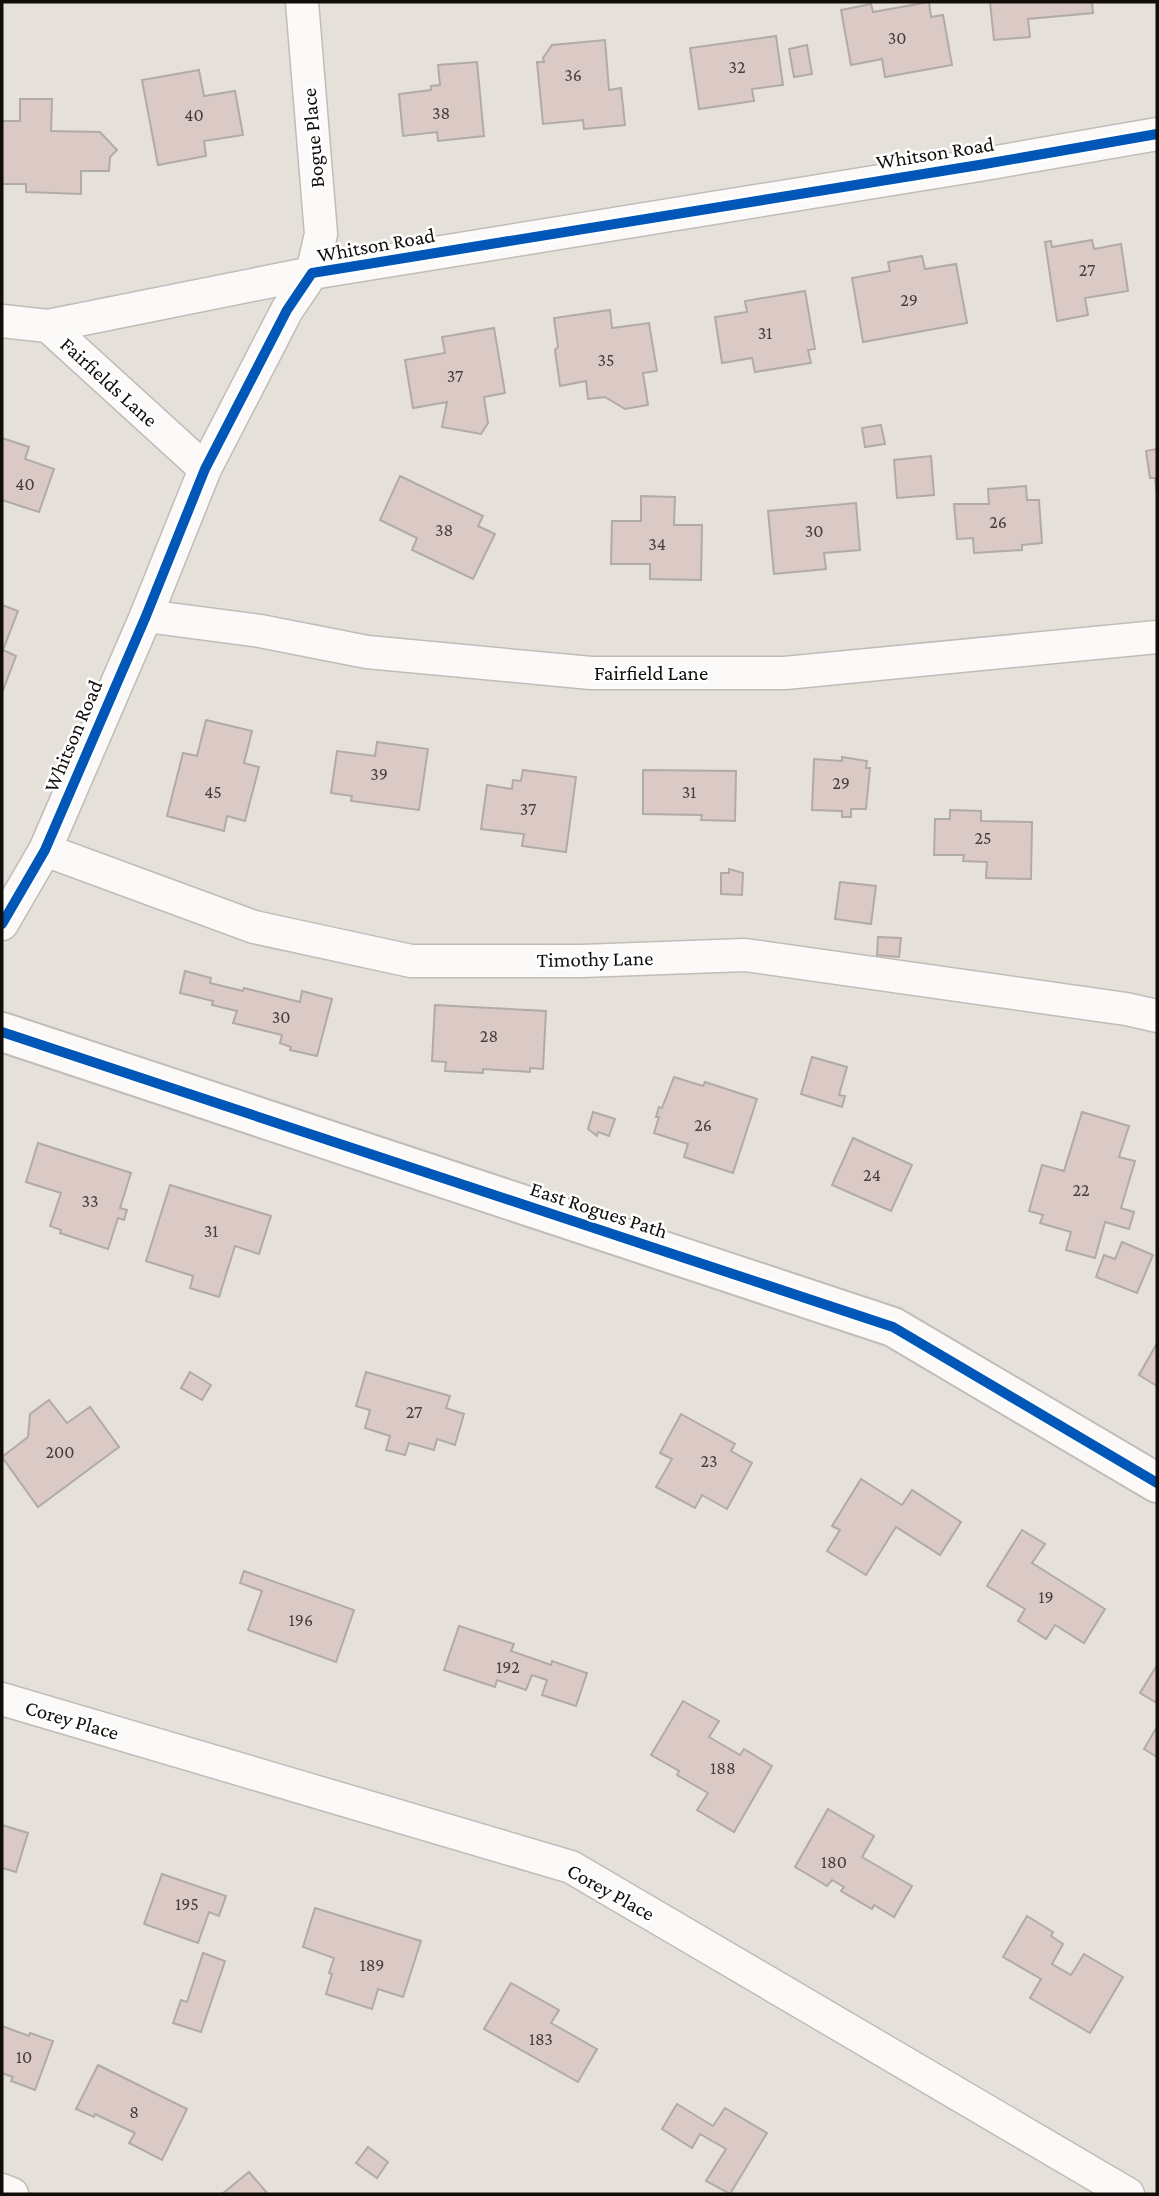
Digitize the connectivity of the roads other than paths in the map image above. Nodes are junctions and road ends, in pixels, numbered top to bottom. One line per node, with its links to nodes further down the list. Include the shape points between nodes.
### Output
1 (302, 2): 3 (street, Bogue Place, via 321,234)
2 (1157, 134): 3 (street, Whitson Road)
3 (312, 274): 5 (street, Whitson Road); 6 (street, Whitson Road, via 287,310)
4 (2, 321): 5 (street, Fairfields Lane)
5 (48, 326): 6 (street, Fairfields Lane)
6 (205, 469): 7 (street, Whitson Road)
7 (146, 615): 8 (street, Fairfield Lane, via 367,652 591,673 785,674); 9 (street, Whitson Road)
8 (1157, 637)
9 (46, 850): 10 (street, Whitson Road); 11 (street, Timothy Lane, via 254,927 411,961 745,955)
10 (2, 924)
11 (1157, 1016)
12 (2, 1032): 13 (street, East Rogues Path, via 893,1327)
13 (1157, 1483)
14 (2, 1699): 17 (street, Corey Place, via 571,1867)
15 (2, 2190): 16 (street)
16 (12, 2194)
17 (1128, 2194)

